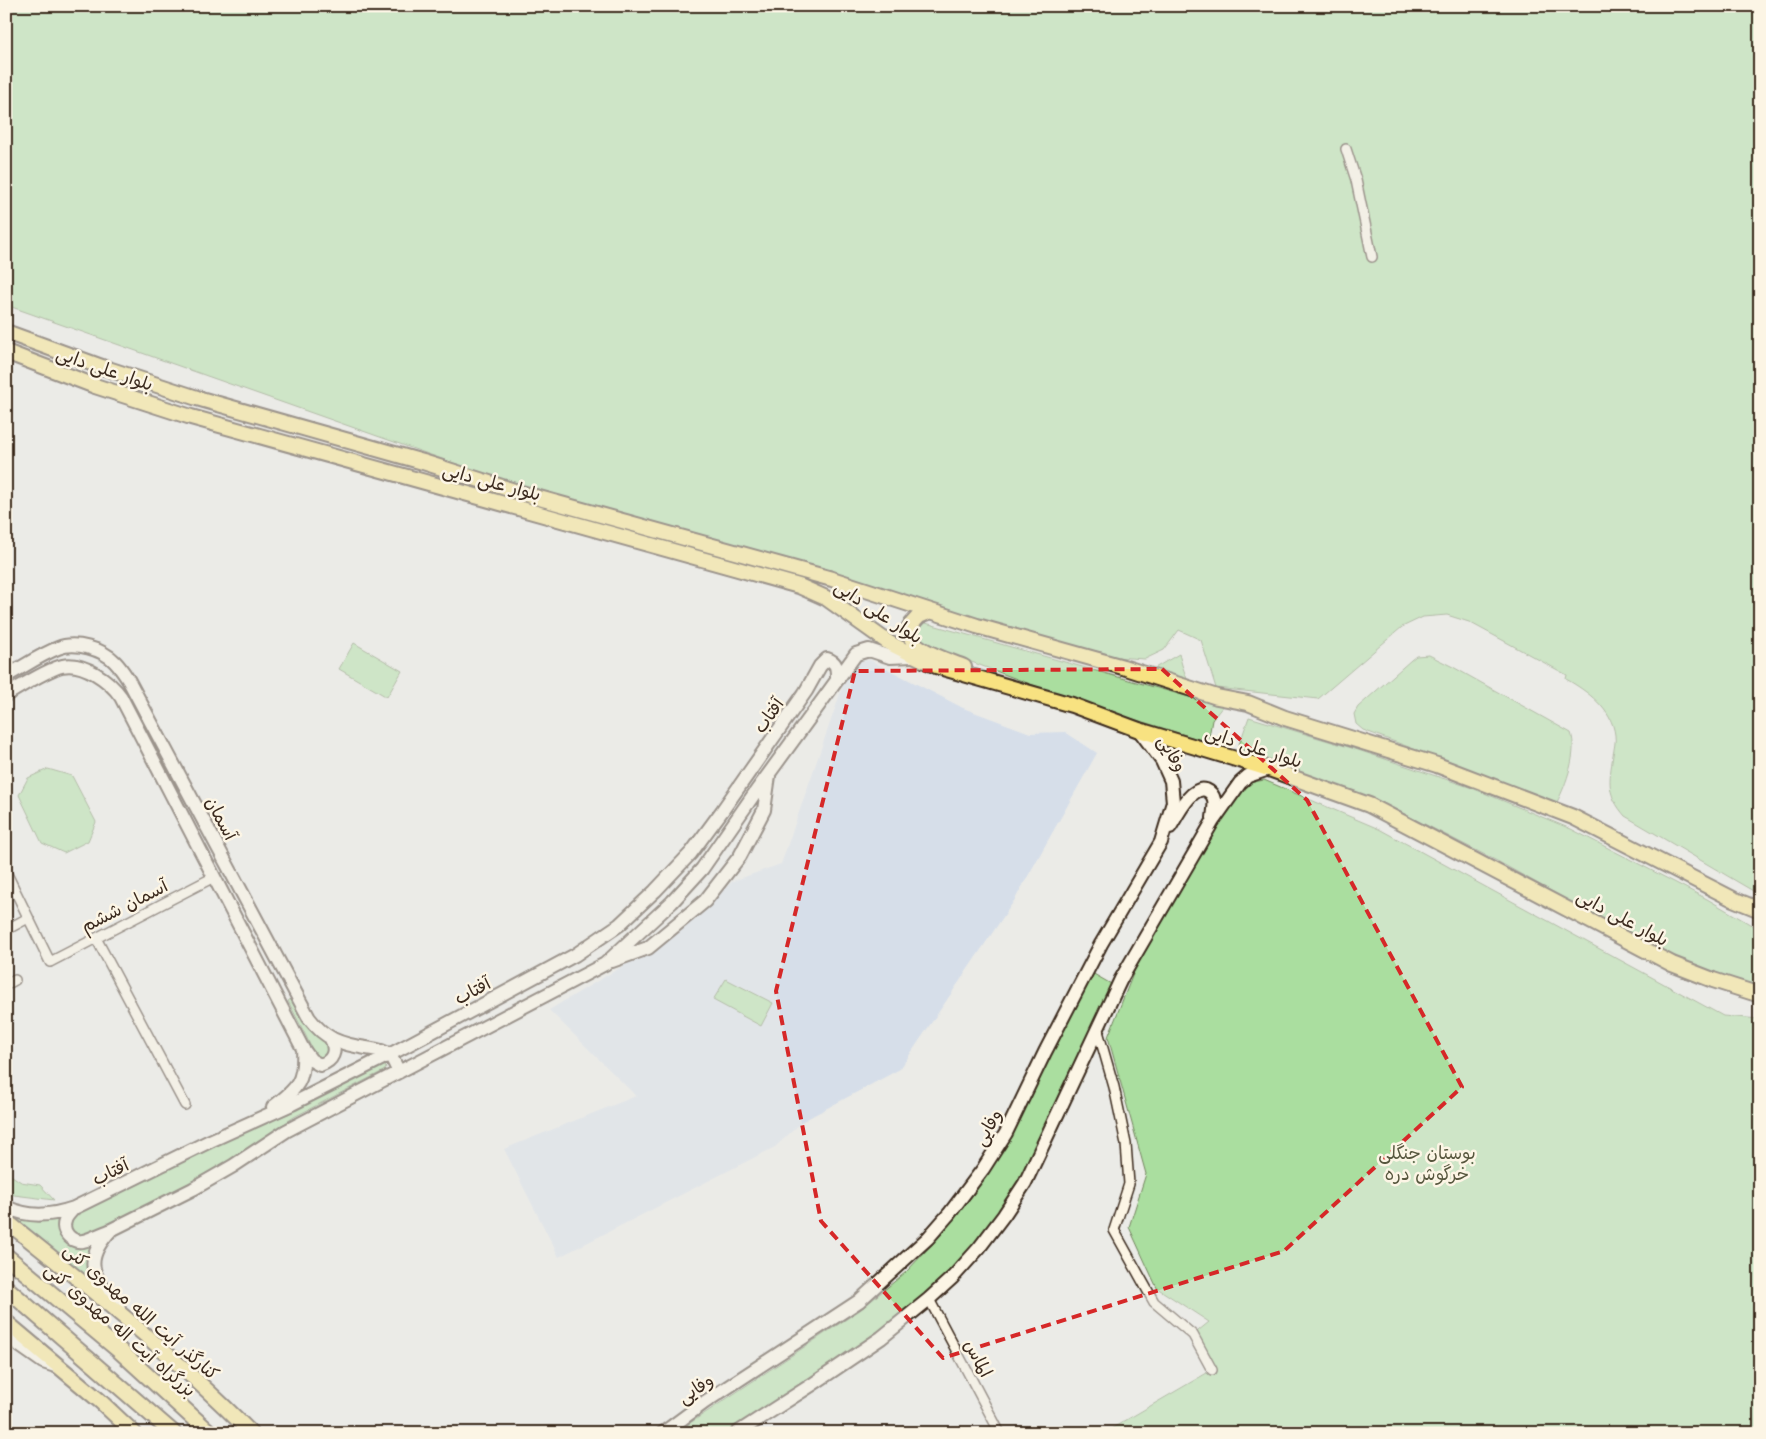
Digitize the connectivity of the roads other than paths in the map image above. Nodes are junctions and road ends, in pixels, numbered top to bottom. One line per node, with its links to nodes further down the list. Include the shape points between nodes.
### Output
1 (1346, 149): 2 (street)
2 (1372, 257)
3 (6, 332): 5 (main road, بلوار علی دایی, via 197,398 521,493 832,579)
4 (7, 353): 6 (main road, بلوار علی دایی, via 191,417 799,586 826,598)
5 (931, 611): 9 (main road, via 919,616 910,626 910,637 915,644); 18 (main road, بلوار علی دایی, via 1217,697 1248,703 1285,718 1437,765 1573,817)
6 (912, 656): 8 (street, آفتاب, via 890,657 869,650 856,654); 9 (main road, بلوار علی دایی)
7 (6, 676): 27 (street, آسمان, via 69,646 94,650 115,661 129,681 300,1004 315,1026)
8 (837, 678): 13 (street, آفتاب); 29 (street, آفتاب, via 837,668 833,661 827,659 691,853 619,925 574,955)
9 (1006, 686): 11 (main road, بلوار علی دایی, via 1072,705)
10 (6, 695): 17 (street, آسمان, via 63,665 87,670 108,682 122,697)
11 (1139, 730): 12 (main road, بلوار علی دایی); 15 (street, وفایی, via 1162,761 1171,781 1173,802)
12 (1269, 769): 14 (street, via 1248,776 1240,783); 25 (main road, بلوار علی دایی, via 1369,805 1672,964)
13 (769, 773): 24 (street, آفتاب, via 702,869 672,902); 24 (street, via 764,810 740,856 705,901 648,948)
14 (1213, 821): 15 (street, via 1215,799 1211,792 1196,790); 26 (street, via 1121,979)
15 (1161, 842): 49 (street, وفایی, via 1101,944 1006,1133 949,1214 928,1238 859,1301)
16 (6, 872): 20 (street)
17 (214, 877): 23 (street, آسمان ششم); 28 (street, آسمان)
18 (1733, 899): 19 (main road, بلوار علی دایی); 21 (main road)
19 (1760, 910)
20 (28, 918): 22 (street); 23 (street, آسمان ششم, via 50,962)
21 (1760, 919)
22 (6, 930)
23 (96, 938): 31 (street)
24 (603, 965): 30 (street, آفتاب)
25 (1759, 995)
26 (1098, 1031): 39 (street, via 1025,1183 979,1248); 44 (street, via 1126,1144 1129,1184 1114,1230 1154,1302 1193,1335)
27 (331, 1039): 28 (street, via 334,1053 324,1064 311,1060); 29 (street, آسمان)
28 (304, 1049): 32 (street, via 304,1066 299,1082)
29 (389, 1055): 30 (street); 32 (street, آفتاب)
30 (399, 1072): 36 (street, آفتاب, via 286,1131 193,1189)
31 (185, 1105)
32 (257, 1119): 34 (street, آفتاب)
33 (6, 1207): 34 (street, آفتاب, via 40,1215)
34 (74, 1208): 36 (street, via 64,1228 71,1238 84,1241)
35 (6, 1221): 40 (main road, کنارگذر آیت الله مهدوی کنی)
36 (111, 1230): 40 (street, آفتاب, via 95,1250 93,1271)
37 (6, 1256): 47 (highway, بزرگراه آیت اله مهدوی کنی, via 120,1351)
38 (6, 1288): 46 (highway)
39 (929, 1298): 50 (street, via 881,1338); 51 (street, الماس)
40 (126, 1318): 48 (main road, کنارگذر آیت الله مهدوی کنی)
41 (6, 1322): 43 (main road)
42 (6, 1336): 43 (street, via 43,1362)
43 (58, 1367): 45 (main road)
44 (1212, 1370)
45 (134, 1433)
46 (173, 1433)
47 (210, 1433)
48 (251, 1433)
49 (663, 1433)
50 (737, 1433)
51 (1000, 1433)

